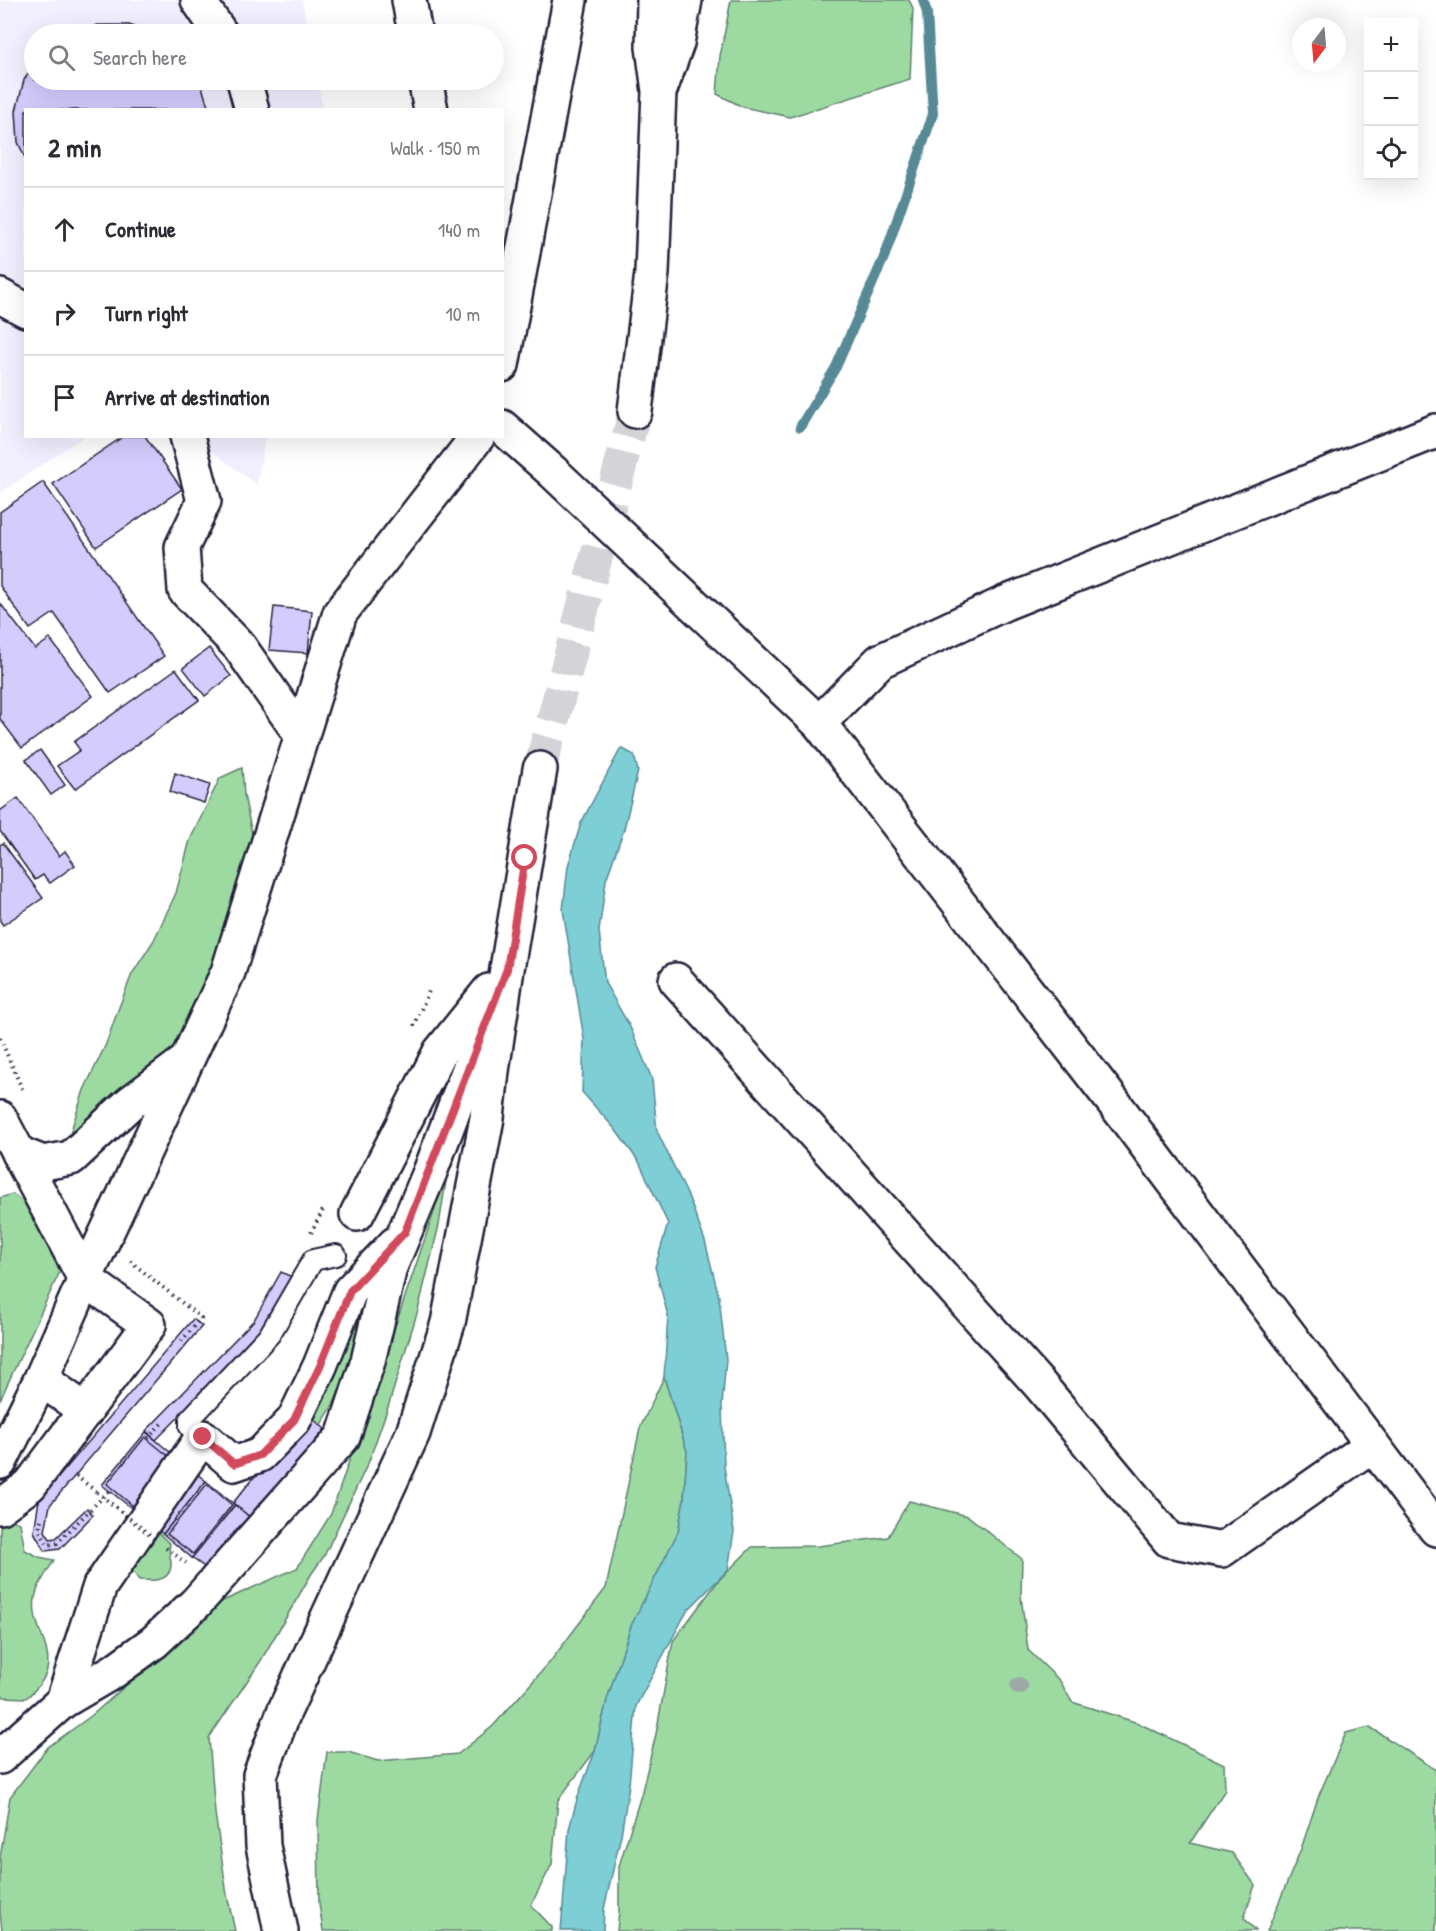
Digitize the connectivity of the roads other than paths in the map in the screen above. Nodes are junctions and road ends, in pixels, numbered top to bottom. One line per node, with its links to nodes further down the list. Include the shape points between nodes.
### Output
1 (198, 0): 6 (street)
2 (409, 0): 7 (street)
3 (570, 0): 15 (street)
4 (654, 0): 10 (street)
5 (685, 0): 10 (street, via 677,43)
6 (214, 24)
7 (414, 24)
8 (247, 90): 11 (street)
9 (426, 90): 12 (street)
10 (659, 91): 16 (street, via 652,273)
11 (251, 108)
12 (430, 108)
13 (0, 296): 14 (street)
14 (24, 309)
15 (504, 354)
16 (635, 411)
17 (504, 429): 21 (street)
18 (1436, 431): 21 (street, via 1005,603 880,661)
19 (188, 438): 22 (street, via 204,501 182,547 185,590 239,646)
20 (476, 438): 22 (street, via 340,613)
21 (819, 723): 36 (street)
22 (302, 736): 26 (street, via 228,972)
23 (540, 769): 24 (street)
24 (507, 969): 29 (street, via 440,1052); 30 (street); 43 (street, via 487,1118 448,1323 413,1433 260,1775 263,1846)
25 (676, 980): 36 (street, via 1040,1385 1169,1540 1222,1550)
26 (187, 1060): 28 (street, via 130,1103 72,1158 43,1163); 32 (street)
27 (0, 1118): 28 (street)
28 (18, 1153): 32 (street)
29 (357, 1214)
30 (405, 1232): 35 (street, via 350,1291 294,1420 260,1455 234,1464); 41 (street, via 390,1267 368,1361 343,1437 196,1603 154,1642)
31 (336, 1256): 35 (lane, via 313,1260 270,1334 190,1419 190,1427)
32 (85, 1279): 33 (street); 34 (street, via 149,1325)
33 (41, 1379): 34 (street); 37 (street)
34 (86, 1411): 38 (street)
35 (203, 1437): 41 (street, via 100,1586)
36 (1372, 1444): 40 (street)
37 (3, 1451): 38 (street)
38 (43, 1468): 39 (street, via 30,1485)
39 (0, 1507)
40 (1436, 1529)
41 (63, 1701): 42 (street)
42 (0, 1757)
43 (281, 1931)

